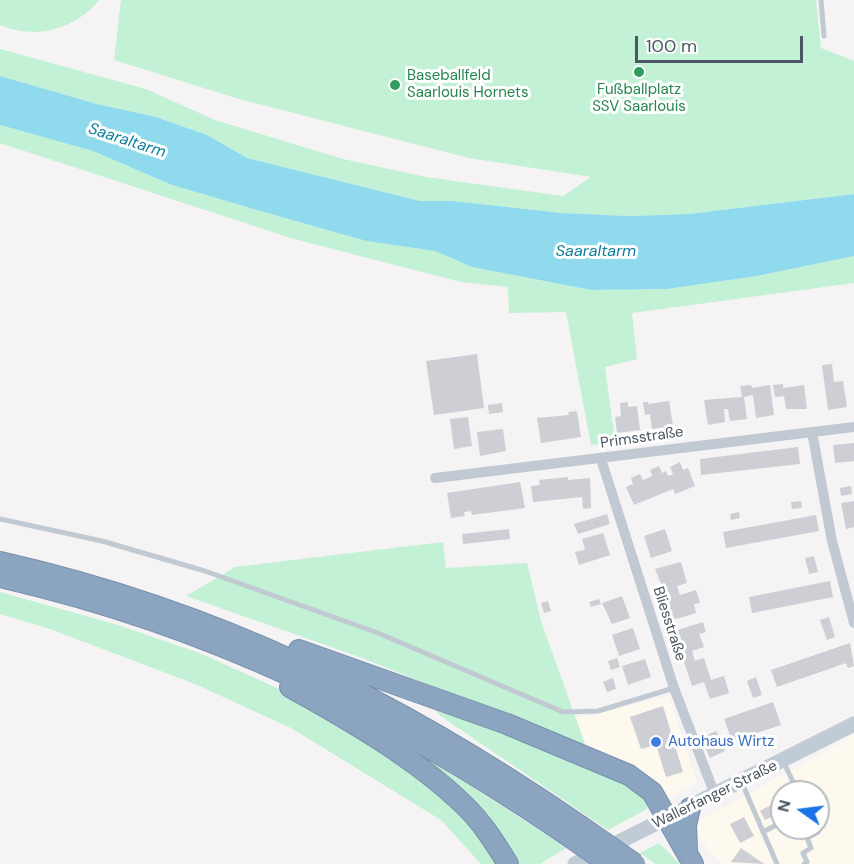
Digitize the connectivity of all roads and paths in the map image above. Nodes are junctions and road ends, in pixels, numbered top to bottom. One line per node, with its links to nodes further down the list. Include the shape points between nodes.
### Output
1 (821, 0): 2 (lane)
2 (824, 36)
3 (854, 427): 4 (street, Primsstraße)
4 (812, 432): 5 (street, Primsstraße); 10 (street, via 832,541)
5 (600, 459): 6 (street, Primsstraße); 13 (street, Bliesstraße)
6 (435, 478)
7 (0, 519): 13 (lane, via 102,541 205,571 378,633 563,712 598,711)
8 (0, 562): 12 (highway, via 85,583)
9 (0, 577): 11 (highway)
10 (854, 622)
11 (161, 623): 22 (highway, via 263,662 387,722); 26 (highway, via 318,702 405,759 464,805)
12 (210, 624): 20 (highway, via 317,655 608,764 643,783); 22 (highway, via 320,671 393,708 470,753)
13 (674, 688): 18 (street, Bliesstraße)
14 (854, 724): 15 (main road, Wallerfanger Straße)
15 (783, 761): 16 (lane); 17 (main road, Wallerfanger Straße)
16 (792, 780)
17 (742, 782): 18 (main road, Wallerfanger Straße); 23 (lane)
18 (715, 795): 19 (main road, Wallerfanger Straße)
19 (690, 808): 20 (main road, Wallerfanger Straße); 25 (highway, via 686,838)
20 (668, 818): 25 (highway); 27 (main road, Wallerfanger Straße)
21 (770, 828): 23 (lane)
22 (572, 829): 28 (highway, bridge); 29 (highway, bridge)
23 (763, 832): 30 (lane)
24 (808, 840): 31 (lane, via 811,848 803,853 807,862)
25 (691, 860)
26 (508, 864)
27 (575, 864)
28 (609, 864)
29 (635, 864)
30 (777, 864)
31 (804, 864)

